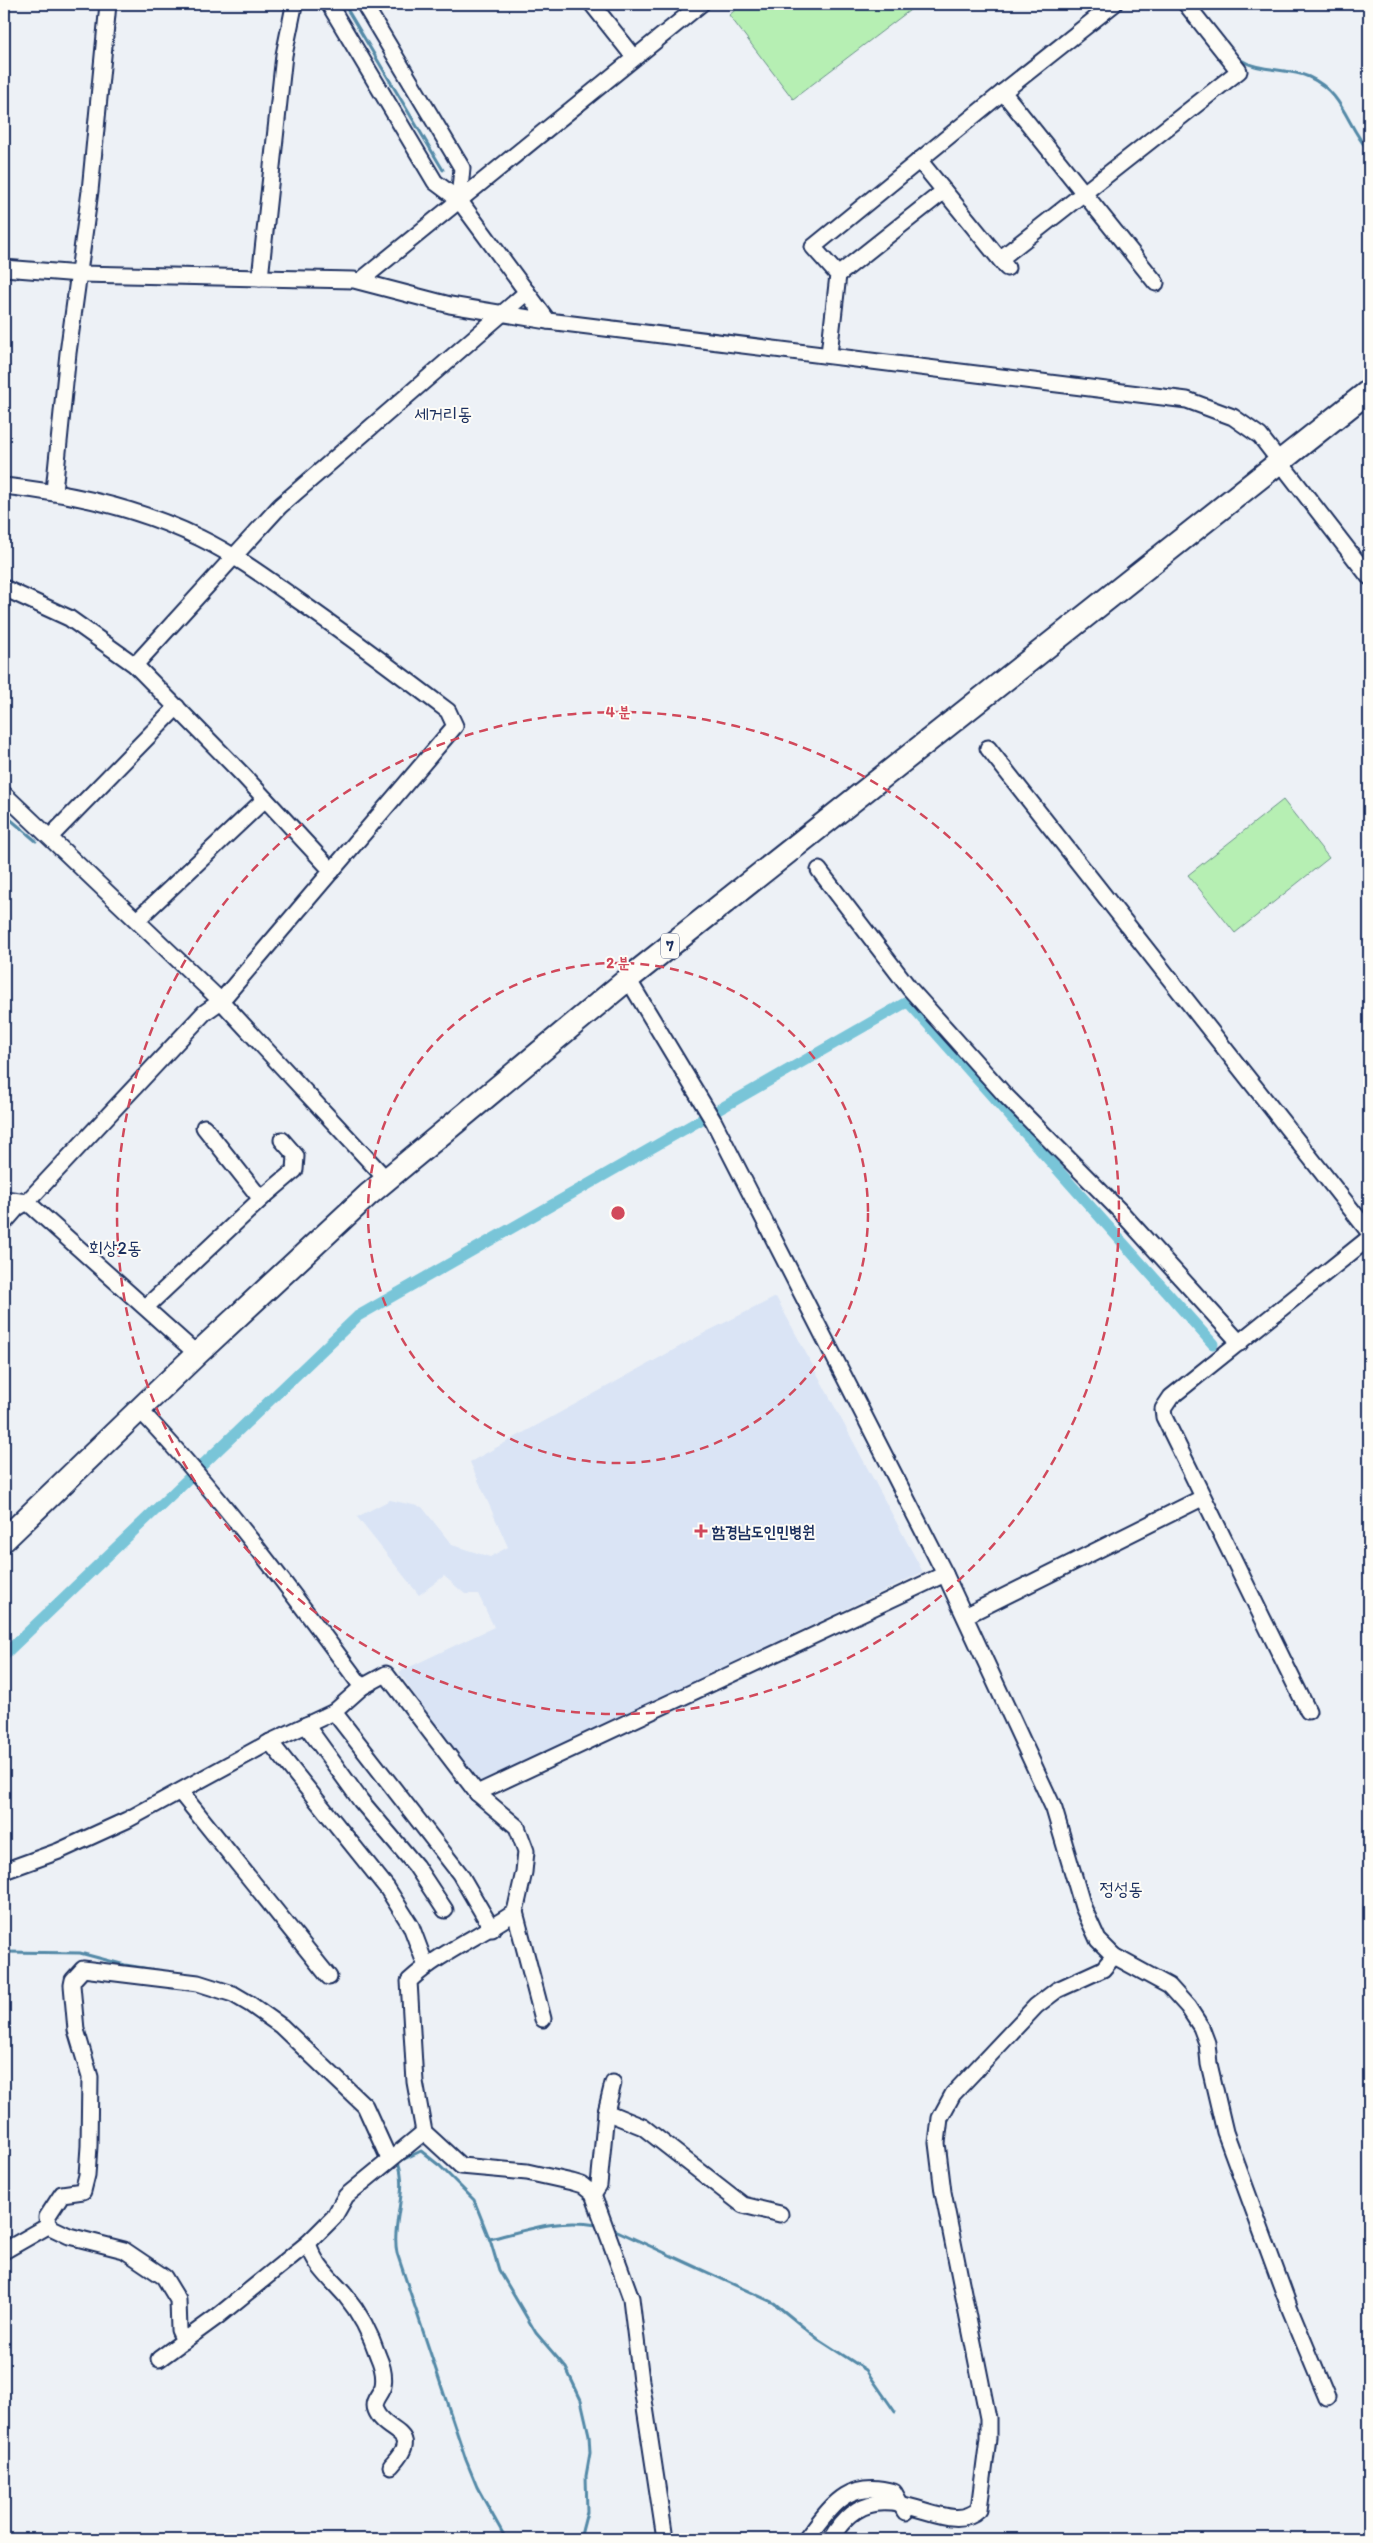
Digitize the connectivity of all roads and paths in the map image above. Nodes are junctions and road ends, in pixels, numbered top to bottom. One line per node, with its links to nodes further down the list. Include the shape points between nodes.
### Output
1 (108, 4): 16 (street)
2 (292, 4): 18 (street)
3 (329, 4): 14 (street, via 434,182)
4 (364, 4): 14 (street, via 462,168)
5 (592, 4): 9 (street)
6 (701, 4): 9 (street)
7 (1114, 4): 10 (street)
8 (1186, 4): 13 (street, via 1240,71)
9 (634, 57): 14 (street)
10 (1003, 92): 11 (street); 13 (street)
11 (919, 160): 12 (street); 17 (street, via 814,247)
12 (944, 191): 13 (street, via 1004,263); 17 (street)
13 (1085, 194): 20 (street)
14 (459, 200): 19 (street); 21 (street)
15 (4, 268): 16 (street)
16 (80, 274): 18 (street); 28 (street, via 68,353)
17 (838, 275): 24 (street)
18 (260, 278): 19 (street)
19 (360, 281): 22 (street, via 431,301)
20 (1156, 283)
21 (527, 292): 22 (street); 23 (street)
22 (504, 314): 23 (street); 29 (street, via 280,506)
23 (548, 321): 24 (street)
24 (829, 354): 26 (street, via 1187,400 1243,422)
25 (1369, 391): 26 (highway, 7)
26 (1281, 461): 30 (street); 41 (highway, 7)
27 (4, 486): 28 (street)
28 (54, 491): 29 (street, via 168,523)
29 (235, 556): 32 (street); 39 (street, via 363,646 448,711 455,721 452,731)
30 (1369, 578)
31 (4, 588): 32 (street, via 69,618)
32 (135, 664): 33 (street)
33 (177, 707): 36 (street); 37 (street)
34 (988, 748): 50 (street)
35 (4, 794): 37 (street)
36 (264, 799): 39 (street); 40 (street)
37 (50, 837): 40 (street)
38 (819, 870): 53 (street, via 910,989 1005,1096 1113,1204)
39 (332, 871): 42 (street)
40 (137, 920): 42 (street)
41 (628, 979): 45 (highway, 7); 58 (street, via 714,1122)
42 (221, 1001): 45 (street); 48 (street, via 204,1013)
43 (204, 1127): 47 (street)
44 (282, 1140): 47 (street, via 296,1156 295,1170)
45 (387, 1180): 54 (highway, 7)
46 (4, 1199): 48 (street)
47 (261, 1199): 52 (street)
48 (27, 1202): 49 (street); 52 (street)
49 (4, 1223)
50 (1369, 1232)
51 (1369, 1238): 53 (street)
52 (146, 1307): 54 (street)
53 (1240, 1343): 56 (street, via 1171,1397 1163,1409)
54 (197, 1354): 55 (highway, 7)
55 (139, 1409): 57 (highway, 7); 60 (street, via 186,1459 267,1558)
56 (1202, 1498): 59 (street); 61 (street)
57 (4, 1540)
58 (945, 1574): 59 (street); 66 (street)
59 (965, 1616): 71 (street, via 1054,1809 1082,1907 1098,1940)
60 (362, 1687): 62 (street); 66 (street, via 386,1674)
61 (1308, 1711)
62 (334, 1712): 63 (street); 70 (street, via 460,1874)
63 (306, 1725): 64 (street); 68 (street, via 361,1801 416,1866)
64 (270, 1742): 65 (street); 72 (street, via 387,1888 411,1926)
65 (181, 1793): 67 (street, via 59,1852); 73 (street)
66 (477, 1793): 69 (street, via 517,1827 526,1851)
67 (4, 1871)
68 (445, 1910)
69 (515, 1912): 70 (street); 74 (street)
70 (492, 1929): 72 (street)
71 (1114, 1956): 86 (street, via 1169,1986 1200,2027 1207,2043 1225,2132 1290,2309); 88 (street, via 1103,1969 1057,1990 1036,2006 953,2094 940,2118 937,2143 943,2192 988,2418 988,2439 981,2498 975,2517 947,2528 929,2525)
72 (426, 1966): 77 (street, via 409,1981 415,2082)
73 (329, 1977)
74 (542, 2019)
75 (613, 2083): 76 (street)
76 (606, 2112): 79 (street, via 599,2185); 80 (street, via 643,2126 743,2205)
77 (424, 2132): 78 (street); 79 (street, via 462,2166 527,2172 577,2184)
78 (389, 2159): 81 (street, via 365,2106 281,2026 250,2004 233,1994 198,1983 83,1969 72,1985 76,2030 90,2077 87,2175 83,2191 62,2194 47,2217); 82 (street, via 346,2196 334,2217)
79 (593, 2194): 89 (street, via 631,2298)
80 (780, 2214)
81 (48, 2226): 83 (street); 84 (street, via 69,2236 124,2250 164,2277 178,2300 179,2330)
82 (308, 2243): 84 (street); 87 (street, via 317,2266 354,2308 378,2355 384,2382 374,2403 375,2410 400,2433 404,2442 402,2452)
83 (4, 2251)
84 (184, 2341): 85 (street)
85 (159, 2360)
86 (1327, 2398)
87 (391, 2466)
88 (905, 2512): 90 (street, via 894,2492 864,2487 838,2499); 91 (street, via 885,2508 858,2512 842,2524)
89 (665, 2539)
90 (806, 2539)
91 (831, 2539)

